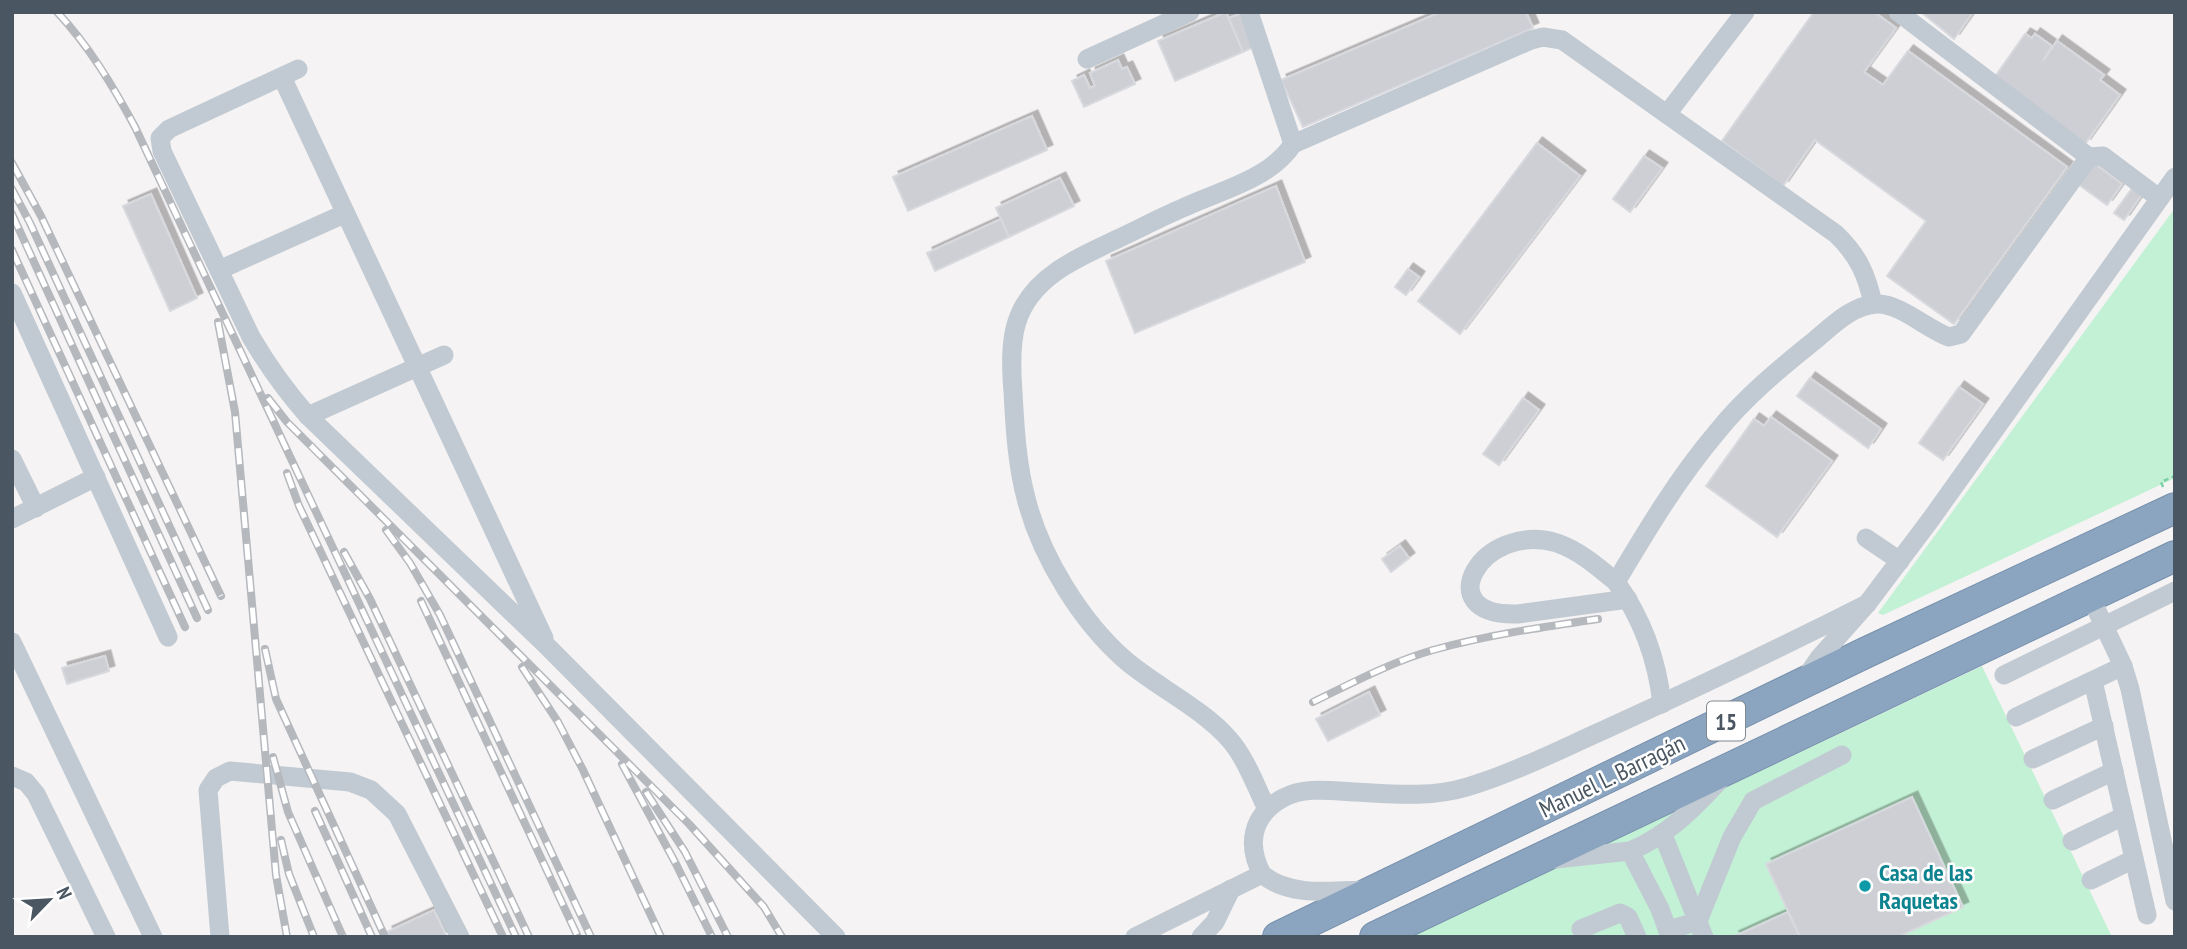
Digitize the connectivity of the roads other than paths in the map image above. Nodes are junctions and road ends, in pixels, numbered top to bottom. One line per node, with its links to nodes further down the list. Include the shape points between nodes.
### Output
1 (1190, 12): 5 (street)
2 (1249, 12): 7 (street)
3 (1745, 12): 6 (street)
4 (1898, 12): 8 (street)
5 (1087, 59)
6 (1667, 114): 7 (street, via 1573,47 1543,37); 14 (street, via 1841,240 1862,267)
7 (1293, 144): 49 (street, via 1262,173 1059,269 1026,300 1016,318 1012,342 1017,454 1027,503 1058,573 1098,634 1230,739)
8 (2089, 157): 10 (street, via 2103,156); 14 (street, via 1962,334 1948,337 1896,309)
9 (2175, 177): 10 (street)
10 (2159, 198): 25 (street)
11 (344, 215): 12 (street); 12 (street, via 290,73 169,129 160,138); 16 (street)
12 (219, 270): 17 (street, via 263,358)
13 (12, 293): 19 (street)
14 (1873, 304): 26 (street, via 1850,312 1742,403 1681,477)
15 (444, 355): 16 (street)
16 (417, 367): 17 (street); 34 (street)
17 (308, 416): 34 (street)
18 (12, 459): 20 (street)
19 (96, 477): 20 (street); 32 (street)
20 (36, 508): 22 (street)
21 (2175, 508): 35 (highway, Manuel L. Barragán / 15)
22 (12, 519)
23 (1866, 538): 25 (street)
24 (2175, 556): 29 (highway, Manuel L. Barragán / 15)
25 (1900, 561): 30 (street)
26 (1616, 582): 28 (street); 28 (street, via 1572,549 1532,538 1487,555 1473,571 1470,587 1479,604 1500,614)
27 (2175, 591): 31 (street)
28 (1628, 599): 40 (street, via 1653,656)
29 (2079, 602): 31 (street); 45 (highway, Manuel L. Barragán / 15)
30 (1861, 610): 35 (street, via 1859,635); 39 (street); 40 (street)
31 (2102, 630): 36 (street); 37 (street)
32 (168, 637)
33 (12, 642): 66 (street)
34 (549, 648): 69 (street)
35 (1867, 652): 39 (highway, Manuel L. Barragán / 15)
36 (2123, 666): 38 (street); 60 (street)
37 (2004, 675)
38 (2093, 681): 41 (street); 42 (street)
39 (1801, 685): 59 (highway, Manuel L. Barragán / 15)
40 (1662, 704): 49 (street, via 1464,788 1419,794 1312,790 1286,796)
41 (2016, 718)
42 (2104, 726): 44 (street); 46 (street)
43 (1842, 755): 62 (street, via 1753,801 1732,838)
44 (2033, 759)
45 (1733, 767): 51 (street); 55 (highway, Manuel L. Barragán / 15)
46 (2114, 771): 48 (street); 50 (street)
47 (19, 779): 65 (street, via 36,794)
48 (2053, 800)
49 (1267, 809): 56 (street, via 1252,836)
50 (2124, 816): 52 (street); 54 (street)
51 (1663, 835): 53 (street); 62 (street)
52 (2072, 841)
53 (1630, 851): 55 (street); 64 (street)
54 (2134, 859): 57 (street); 61 (street)
55 (1536, 861): 73 (highway, Manuel L. Barragán / 15)
56 (1262, 874): 58 (street); 59 (street, via 1280,885 1305,890)
57 (2091, 880)
58 (1231, 889): 70 (street); 71 (street, via 1215,922)
59 (1379, 890): 72 (highway, Manuel L. Barragán / 15)
60 (2175, 901)
61 (2147, 915)
62 (1701, 929): 64 (street)
63 (1577, 934): 74 (street, via 1620,913 1628,917)
64 (1669, 934)
65 (106, 937)
66 (153, 937)
67 (220, 937): 68 (street, via 208,790 216,778 230,771 350,782 371,790 397,814)
68 (460, 937)
69 (836, 937)
70 (1135, 937)
71 (1200, 937)
72 (1278, 937)
73 (1375, 937)
74 (1637, 937)

